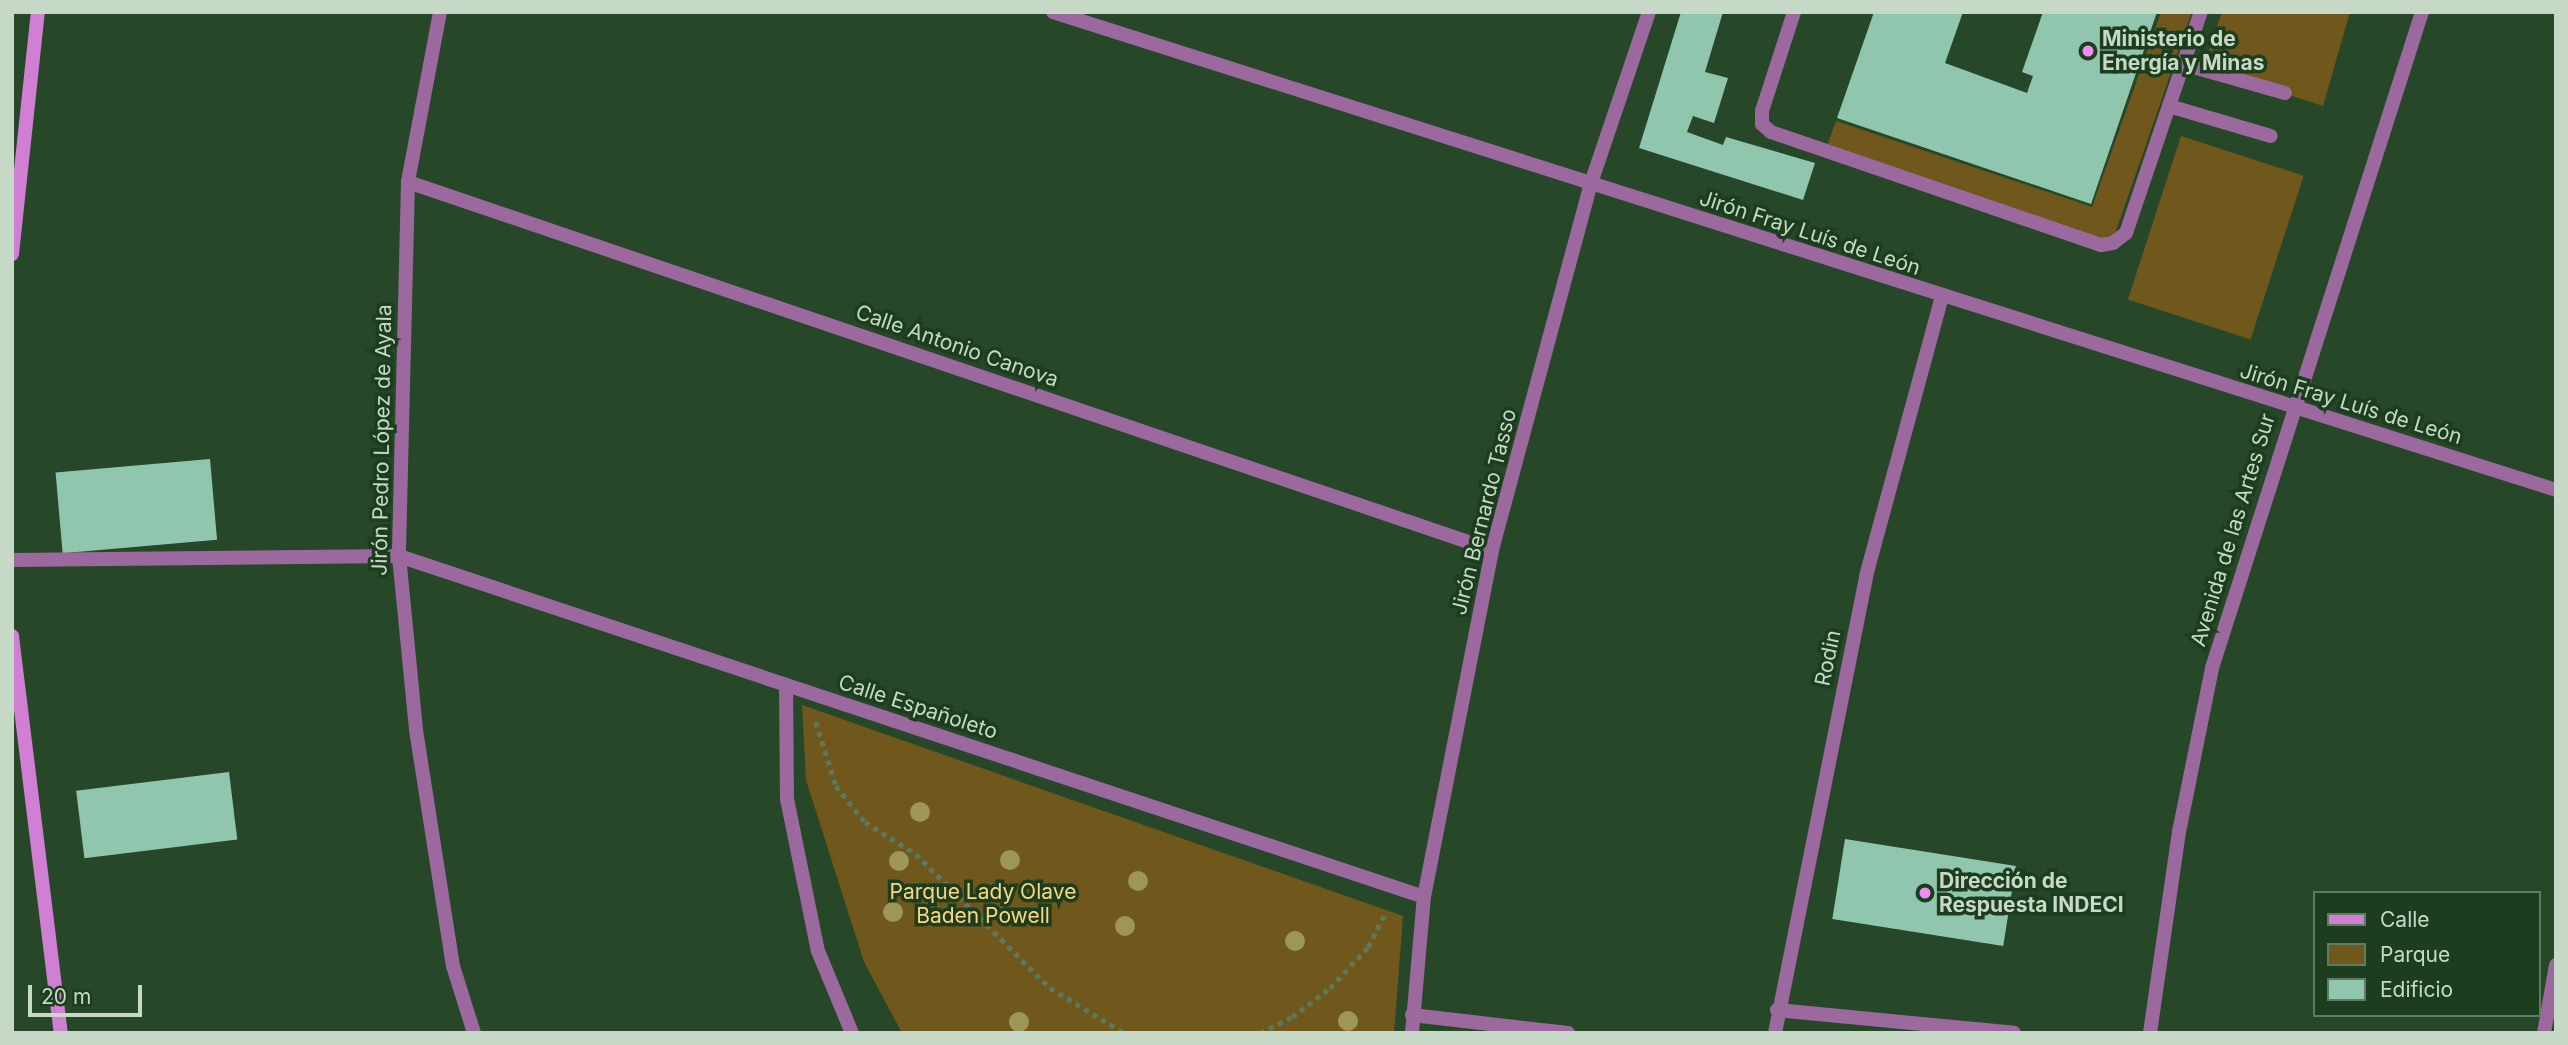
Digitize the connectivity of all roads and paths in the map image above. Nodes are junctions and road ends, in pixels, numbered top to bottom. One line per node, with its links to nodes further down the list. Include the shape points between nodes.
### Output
1 (38, 12): 14 (main road)
2 (440, 12): 12 (street, Jirón Pedro López de Ayala)
3 (1053, 12): 13 (street, Jirón Fray Luís de León)
4 (1649, 12): 13 (street, Jirón Bernardo Tasso)
5 (1794, 12): 10 (street, via 1762,111 1762,124 1771,132 2101,245 2126,233)
6 (2201, 12): 8 (street)
7 (2422, 12): 16 (street, Avenida de las Artes Sur)
8 (2183, 64): 9 (street); 10 (street)
9 (2285, 93)
10 (2169, 106): 11 (street)
11 (2270, 136)
12 (408, 181): 18 (street, Calle Antonio Canova); 19 (street, Jirón Pedro López de Ayala)
13 (1590, 186): 15 (street, Jirón Fray Luís de León); 18 (street, Jirón Bernardo Tasso)
14 (12, 254)
15 (1942, 297): 16 (street, Jirón Fray Luís de León); 27 (street, Rodin, via 1866,576)
16 (2293, 408): 17 (street, Jirón Fray Luís de León); 38 (street, Avenida de las Artes Sur, via 2212,668 2179,832)
17 (2556, 490)
18 (1492, 550): 25 (street, Jirón Bernardo Tasso)
19 (399, 556): 20 (street, Calle Españoleto); 22 (street, Calle Españoleto); 30 (street, Jirón Pedro López de Ayala, via 416,730 453,966)
20 (12, 560)
21 (12, 636): 29 (main road)
22 (786, 685): 23 (street, Calle Españoleto); 31 (street, via 787,799 818,951)
23 (806, 692): 24 (street, Calle Españoleto); 32 (path, via 836,786 866,822 916,854 1050,988)
24 (1398, 888): 25 (street, Calle Españoleto); 33 (path, via 1367,947 1330,988 1292,1017)
25 (1424, 897): 28 (street, Jirón Bernardo Tasso)
26 (2556, 965): 39 (street)
27 (1777, 1010): 36 (street, Rodin); 37 (street)
28 (1412, 1015): 34 (street, Jirón Bernardo Tasso); 35 (street)
29 (61, 1033)
30 (474, 1033)
31 (852, 1033)
32 (1124, 1033)
33 (1260, 1033)
34 (1412, 1033)
35 (1568, 1033)
36 (1775, 1033)
37 (2014, 1033)
38 (2150, 1033)
39 (2544, 1033)

